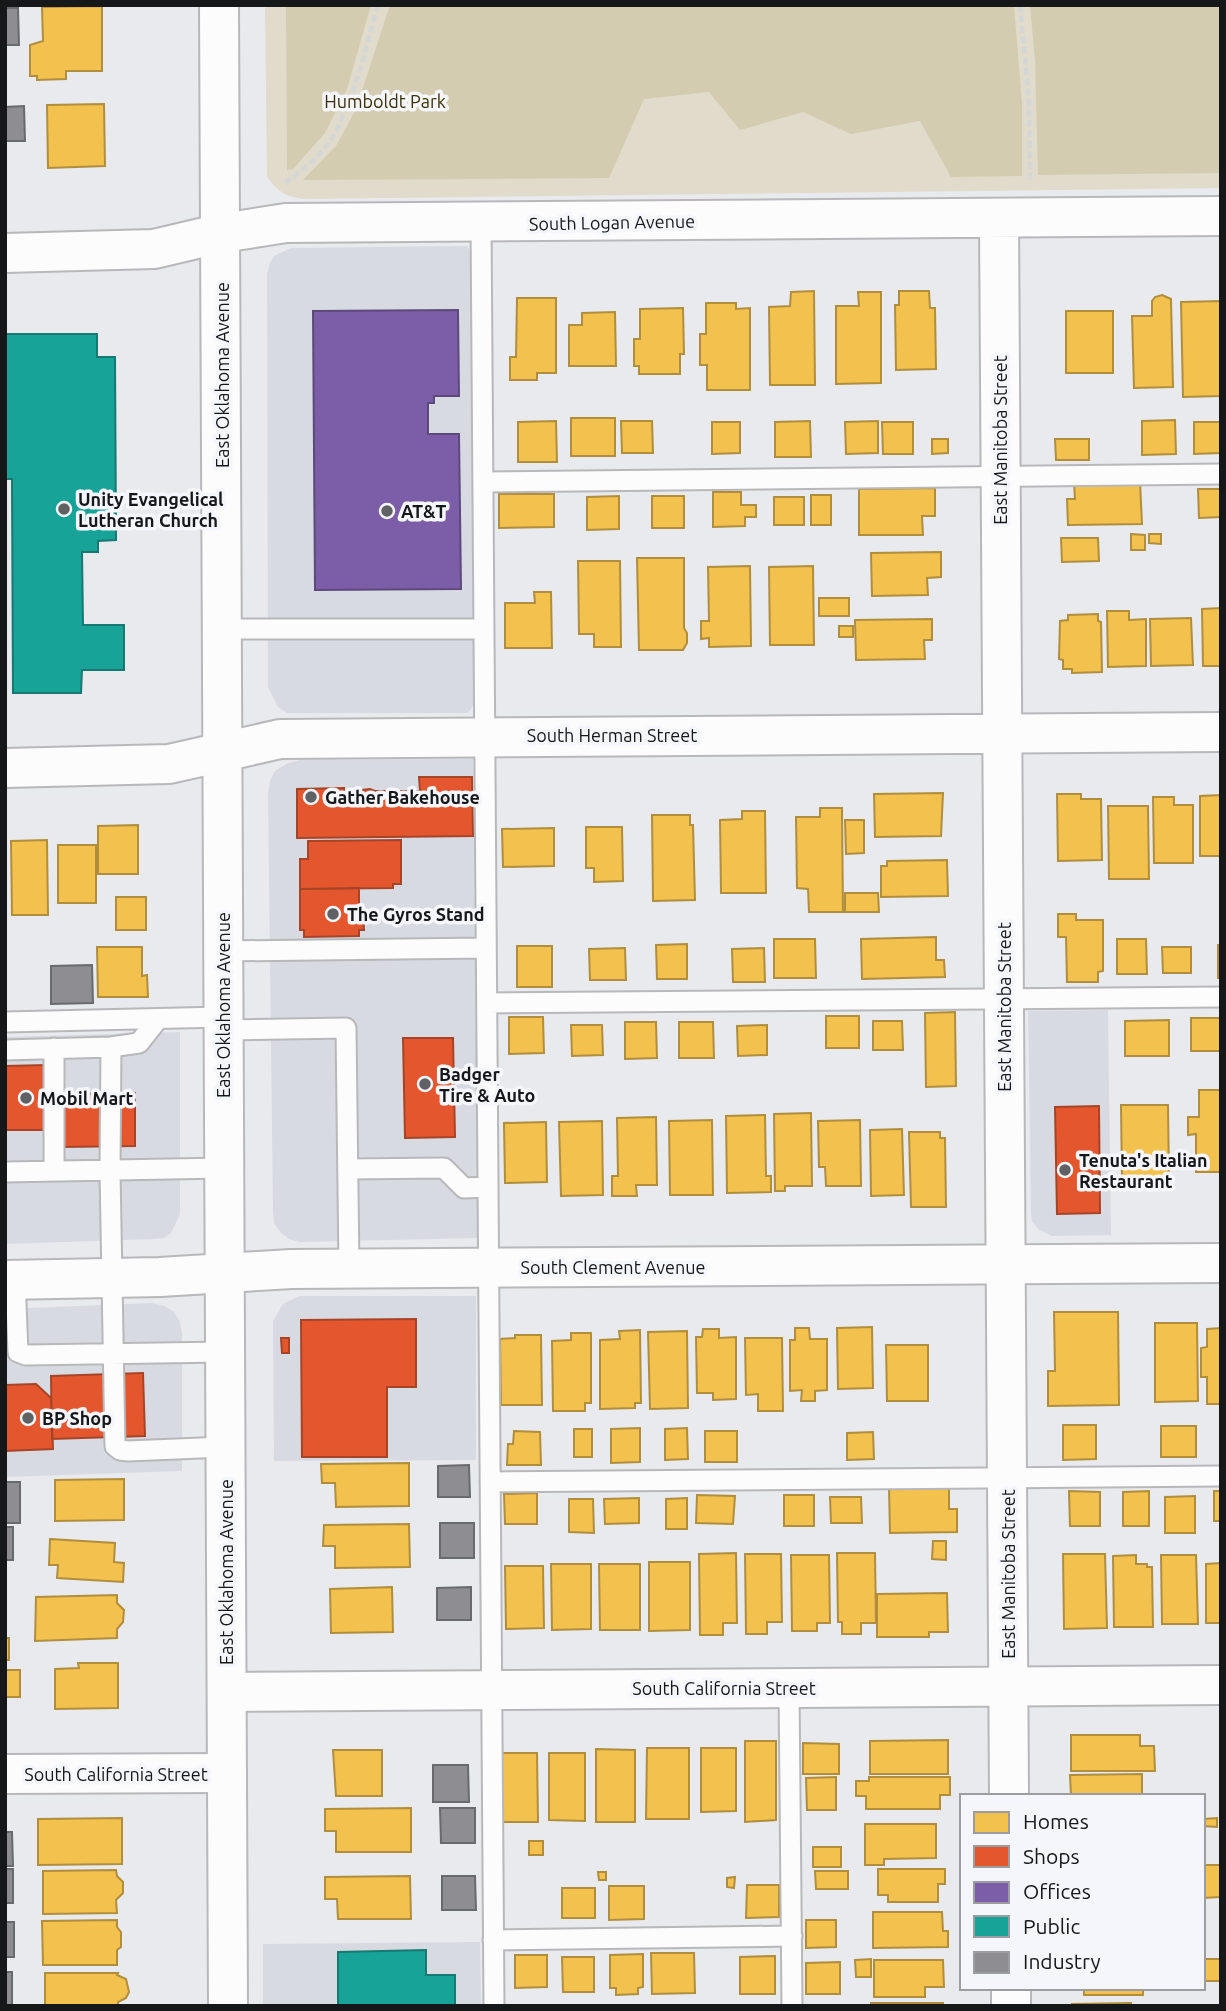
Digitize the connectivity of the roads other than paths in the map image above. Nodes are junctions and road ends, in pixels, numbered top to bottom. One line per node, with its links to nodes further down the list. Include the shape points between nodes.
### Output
1 (219, 5): 5 (street, East Oklahoma Avenue)
2 (1221, 216): 3 (street, South Logan Avenue)
3 (999, 218): 4 (street, South Logan Avenue); 8 (street, East Manitoba Street)
4 (481, 223): 5 (street, South Logan Avenue, via 286,223); 9 (lane)
5 (222, 233): 6 (street, South Logan Avenue, via 154,249); 10 (street, East Oklahoma Avenue)
6 (5, 253)
7 (1221, 474): 8 (lane)
8 (1000, 475): 9 (lane); 13 (street, East Manitoba Street)
9 (482, 482): 11 (lane)
10 (222, 629): 11 (lane); 15 (street, East Oklahoma Avenue)
11 (484, 629): 14 (lane)
12 (1221, 732): 13 (street, South Herman Street)
13 (1002, 733): 14 (street, South Herman Street); 20 (street, East Manitoba Street)
14 (485, 736): 15 (street, South Herman Street, via 281,739); 17 (lane)
15 (222, 752): 16 (street, South Herman Street, via 169,764); 18 (street, East Oklahoma Avenue)
16 (5, 768)
17 (486, 948): 18 (lane); 21 (lane)
18 (223, 951): 24 (street, East Oklahoma Avenue)
19 (1221, 997): 20 (lane)
20 (1004, 999): 21 (lane); 35 (street, East Manitoba Street)
21 (487, 1003): 33 (lane)
22 (158, 1018): 23 (lane); 24 (lane); 25 (lane, via 139,1043)
23 (5, 1022)
24 (224, 1023): 28 (street, East Oklahoma Avenue); 29 (lane, via 346,1028)
25 (111, 1047): 26 (lane); 30 (lane)
26 (54, 1048): 27 (lane); 31 (lane)
27 (5, 1050)
28 (224, 1168): 30 (lane); 38 (street, East Oklahoma Avenue)
29 (348, 1169): 33 (lane, via 444,1168 464,1188); 37 (lane)
30 (110, 1170): 31 (lane); 39 (lane)
31 (54, 1171): 32 (lane)
32 (5, 1172)
33 (488, 1187): 36 (lane)
34 (1221, 1262): 35 (street, South Clement Avenue)
35 (1006, 1264): 36 (street, South Clement Avenue); 45 (street, East Manitoba Street)
36 (488, 1268): 37 (street, South Clement Avenue); 46 (lane)
37 (349, 1269): 38 (street, South Clement Avenue)
38 (224, 1273): 39 (street, South Clement Avenue); 41 (street, East Oklahoma Avenue)
39 (112, 1278): 40 (street, South Clement Avenue); 42 (lane)
40 (10, 1280): 42 (lane, via 18,1352)
41 (225, 1352): 42 (lane); 43 (street, East Oklahoma Avenue)
42 (114, 1354): 43 (lane, via 115,1446 120,1450)
43 (225, 1447): 51 (street, East Oklahoma Avenue)
44 (1221, 1476): 45 (lane)
45 (1007, 1477): 46 (lane); 49 (street, East Manitoba Street)
46 (490, 1482): 50 (lane)
47 (1221, 1685): 49 (street, South California Street)
48 (789, 1688): 49 (street, South California Street); 50 (street, South California Street); 55 (lane)
49 (1009, 1688): 54 (street, East Manitoba Street)
50 (491, 1690): 51 (street, South California Street); 56 (lane)
51 (227, 1692): 52 (street, East Oklahoma Avenue)
52 (227, 1773): 53 (street, South California Street); 57 (street, East Oklahoma Avenue)
53 (5, 1774)
54 (1009, 1794)
55 (792, 1936): 56 (lane); 59 (lane)
56 (493, 1940): 58 (lane)
57 (228, 2006)
58 (494, 2006)
59 (792, 2006)

